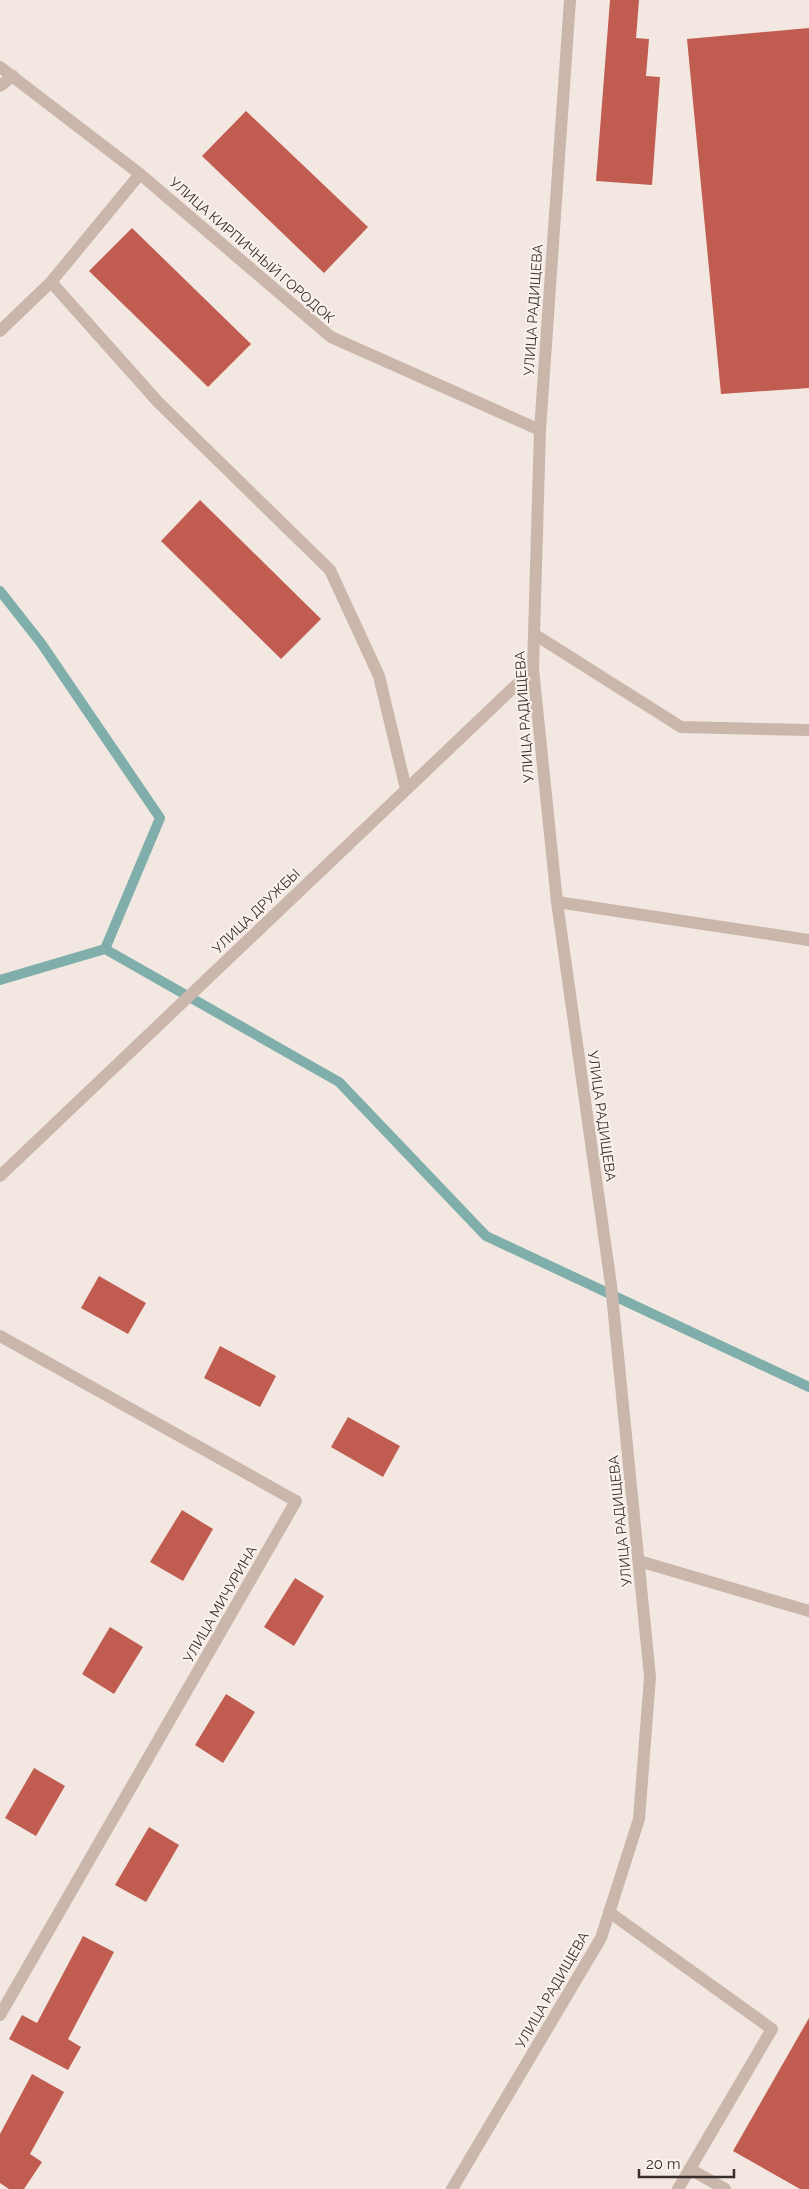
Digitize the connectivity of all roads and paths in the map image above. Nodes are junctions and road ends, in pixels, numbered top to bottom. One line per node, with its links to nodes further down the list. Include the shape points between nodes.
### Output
1 (570, 0): 8 (street, УЛИЦА РАДИЩЕВА)
2 (0, 67): 3 (street, УЛИЦА КИРПИЧНЫЙ ГОРОДОК)
3 (13, 76): 4 (street); 5 (street, УЛИЦА КИРПИЧНЫЙ ГОРОДОК)
4 (0, 86)
5 (140, 174): 6 (street); 8 (street, УЛИЦА КИРПИЧНЫЙ ГОРОДОК, via 331,338)
6 (51, 282): 7 (street); 12 (street, via 158,402 330,570 378,676)
7 (0, 332)
8 (540, 430): 9 (street, УЛИЦА РАДИЩЕВА)
9 (534, 634): 10 (street, УЛИЦА РАДИЩЕВА); 11 (street, via 682,727)
10 (533, 669): 12 (street, УЛИЦА ДРУЖБЫ); 13 (street, УЛИЦА РАДИЩЕВА)
11 (809, 730)
12 (406, 789): 15 (street, УЛИЦА ДРУЖБЫ)
13 (557, 902): 14 (street); 17 (street, УЛИЦА РАДИЩЕВА, via 611,1285)
14 (809, 940)
15 (0, 1176)
16 (0, 1336): 20 (street, УЛИЦА МИЧУРИНА, via 296,1501)
17 (639, 1561): 18 (street); 19 (street, УЛИЦА РАДИЩЕВА, via 650,1677 640,1818)
18 (809, 1611)
19 (609, 1912): 21 (street, via 772,2029); 22 (street, УЛИЦА РАДИЩЕВА, via 601,1938)
20 (0, 2015)
21 (690, 2169): 23 (street); 24 (street)
22 (452, 2189)
23 (678, 2189)
24 (725, 2189)

